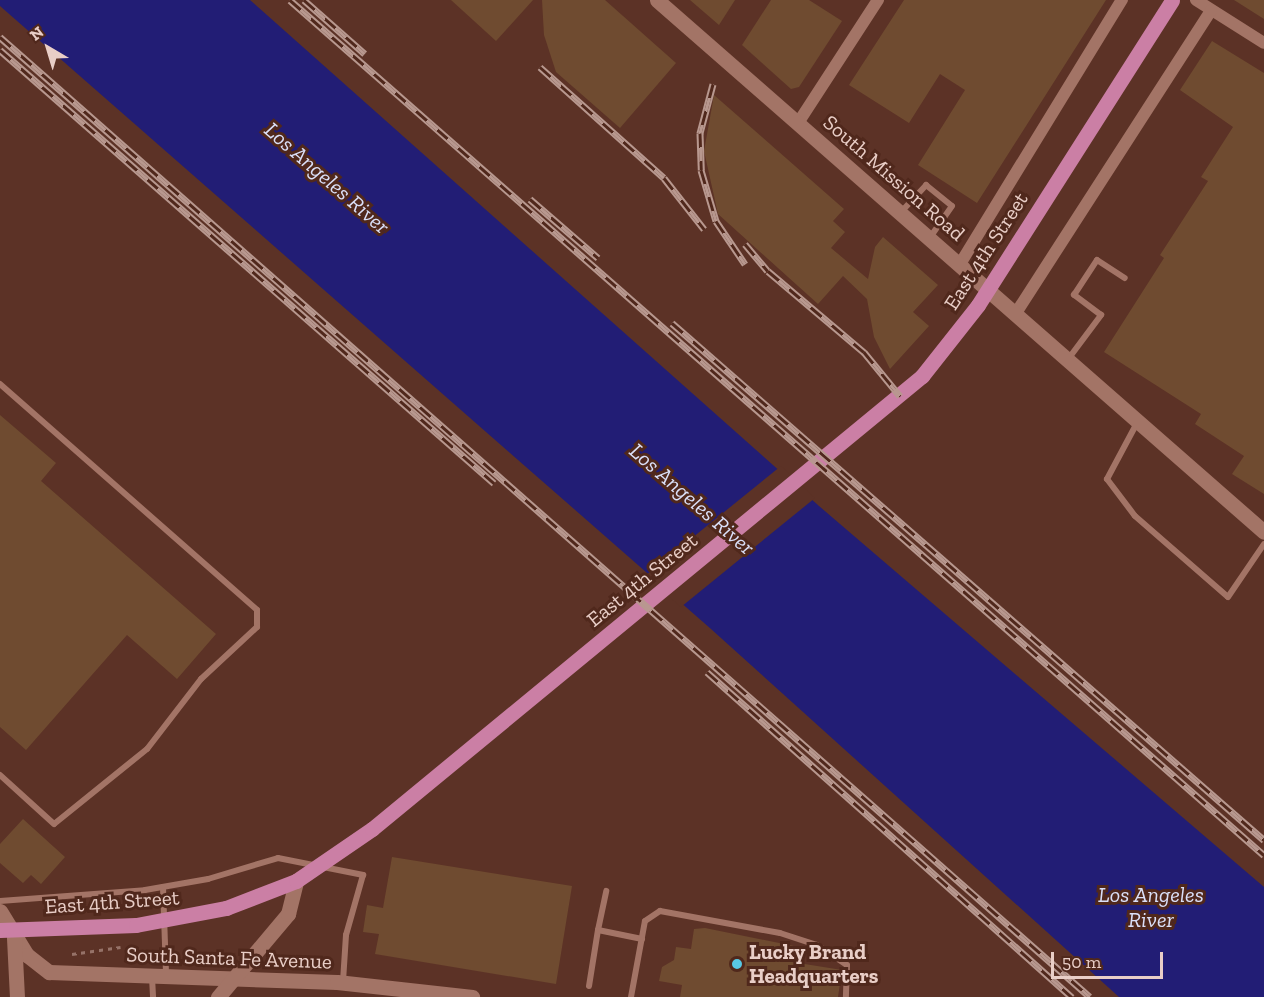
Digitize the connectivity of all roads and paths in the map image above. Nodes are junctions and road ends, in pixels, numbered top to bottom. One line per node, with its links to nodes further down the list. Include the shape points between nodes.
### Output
1 (657, 0): 8 (street, South Mission Road)
2 (878, 0): 8 (street)
3 (1122, 0): 11 (street, East 4th Street)
4 (1172, 0): 20 (main road, East 4th Street, via 978,305 922,376 372,829)
5 (1196, 0): 6 (street)
6 (1215, 5): 7 (street); 13 (street)
7 (1264, 43)
8 (798, 123): 9 (street, South Mission Road)
9 (901, 212): 10 (street, South Mission Road); 10 (lane, via 926,185 952,206)
10 (930, 238): 11 (street, South Mission Road)
11 (960, 264): 13 (street, South Mission Road)
12 (1125, 278): 14 (lane, via 1097,260 1074,294 1101,315)
13 (1016, 313): 14 (street, South Mission Road)
14 (1068, 359): 16 (street, South Mission Road)
15 (0, 384): 19 (lane, via 257,610 257,627 201,679 147,749 54,824)
16 (1139, 420): 17 (street, South Mission Road); 18 (lane, via 1107,479 1135,516 1228,597)
17 (1264, 532)
18 (1264, 544)
19 (0, 775)
20 (296, 881): 24 (main road, East 4th Street, via 226,908 170,921); 35 (street, via 288,914)
21 (163, 887): 23 (lane); 30 (lane); 31 (lane, via 278,858 363,876 346,935)
22 (606, 891): 25 (lane)
23 (0, 901)
24 (1, 921): 26 (street, South Santa Fe Avenue)
25 (598, 930): 27 (lane); 32 (lane)
26 (14, 938): 30 (street, South Santa Fe Avenue, via 49,972); 33 (street)
27 (642, 939): 37 (lane); 38 (lane, via 645,921 655,912 780,933 817,945 848,965)
28 (121, 947): 29 (path)
29 (72, 954)
30 (159, 974): 31 (street, South Santa Fe Avenue); 34 (lane)
31 (343, 983): 36 (street, South Santa Fe Avenue)
32 (589, 986)
33 (17, 997)
34 (153, 997)
35 (218, 997)
36 (472, 997)
37 (631, 997)
38 (846, 997)

